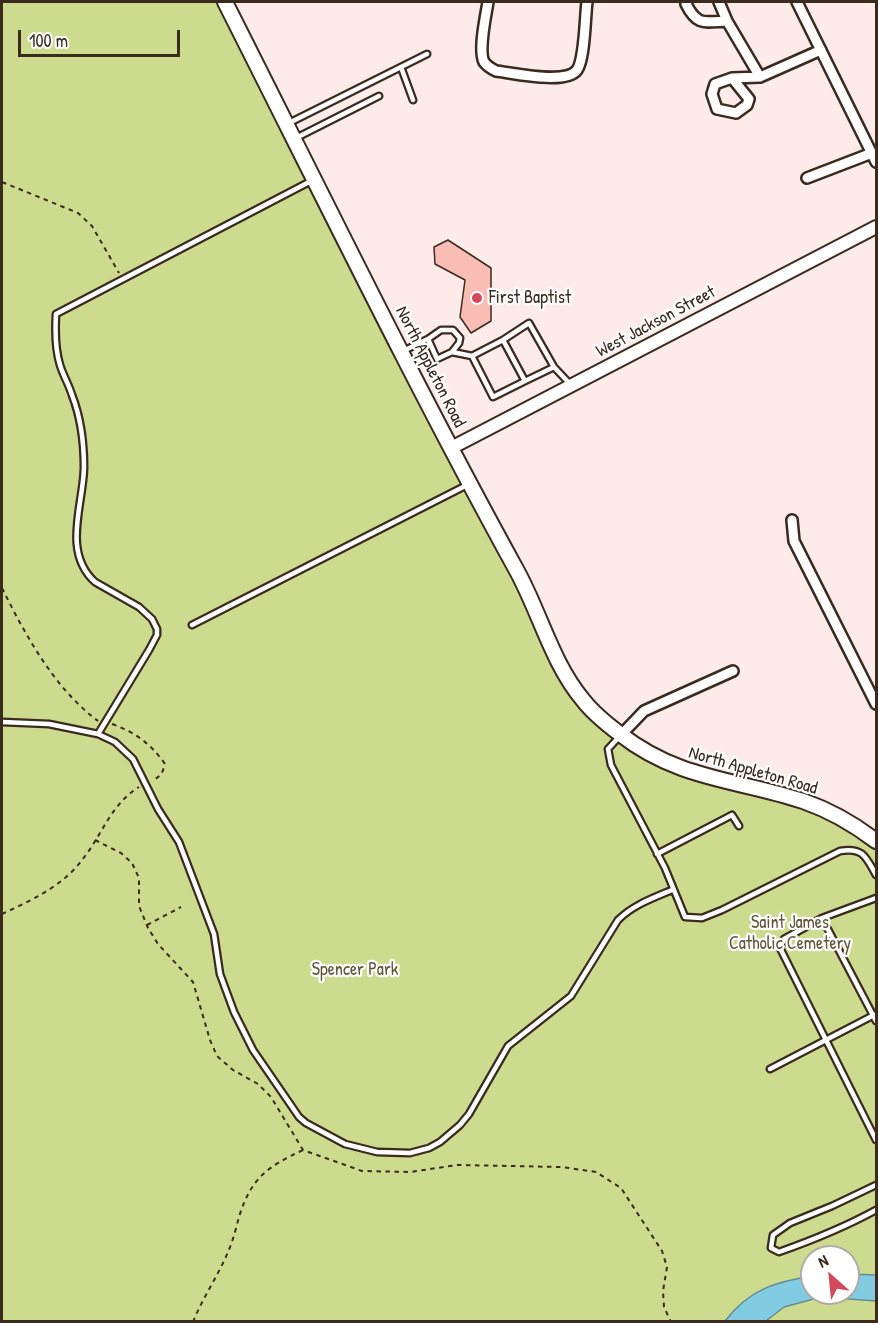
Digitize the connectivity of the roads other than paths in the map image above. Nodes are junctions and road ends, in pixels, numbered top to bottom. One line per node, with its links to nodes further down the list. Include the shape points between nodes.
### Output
1 (488, 2): 2 (street, via 484,62 496,71 564,78 576,72 581,60)
2 (587, 2)
3 (687, 2): 7 (street, via 693,17 704,22)
4 (719, 2): 7 (street)
5 (797, 2): 8 (street)
6 (228, 3): 15 (main road, North Appleton Road)
7 (727, 21): 11 (street)
8 (821, 50): 11 (street); 17 (street)
9 (427, 54): 10 (lane)
10 (401, 68): 14 (lane); 15 (lane)
11 (760, 77): 12 (street)
12 (732, 78)
13 (379, 96): 16 (lane)
14 (413, 100)
15 (287, 124): 16 (main road, North Appleton Road)
16 (294, 139): 19 (main road, North Appleton Road)
17 (874, 158): 18 (street)
18 (807, 178)
19 (314, 180): 23 (main road, North Appleton Road); 36 (lane, via 56,314 59,364 73,396 82,432 84,468 76,541 80,561 95,582 139,607 153,619 157,629 149,650)
20 (876, 227): 28 (street, West Jackson Street)
21 (428, 339): 23 (lane); 24 (lane, via 437,359); 24 (lane, via 441,330 453,330 460,338)
22 (503, 340): 25 (lane); 26 (lane, via 529,323); 27 (lane)
23 (402, 351): 29 (main road, North Appleton Road)
24 (452, 352): 25 (lane)
25 (472, 356): 27 (lane, via 493,397)
26 (554, 367): 27 (lane); 28 (lane)
27 (525, 381)
28 (572, 386): 29 (street, West Jackson Street)
29 (452, 448): 30 (main road, North Appleton Road)
30 (469, 484): 32 (lane); 37 (main road, North Appleton Road, via 532,599 562,669 583,701)
31 (792, 520): 34 (street, via 795,541)
32 (192, 625)
33 (733, 671): 37 (street, via 644,711)
34 (876, 704)
35 (2, 722): 36 (lane, via 50,724)
36 (98, 734): 42 (lane, via 115,742 133,759 179,842 214,934 234,1012 253,1050 299,1117 345,1144 377,1152 418,1152 450,1134 469,1114 508,1046 571,996 618,920 646,901)
37 (621, 735): 39 (main road, North Appleton Road, via 665,763 706,778 804,802 858,827); 40 (lane, via 608,749 611,765)
38 (739, 826): 40 (lane, via 732,815)
39 (876, 841)
40 (657, 854): 42 (lane)
41 (876, 875): 42 (lane, via 865,855 852,849 840,851 702,918 685,917)
42 (672, 890)
43 (876, 898): 44 (lane)
44 (822, 918): 45 (lane); 46 (lane, via 784,939 780,948)
45 (875, 1018): 46 (lane)
46 (827, 1039): 47 (lane); 48 (lane)
47 (770, 1069)
48 (876, 1140)
49 (876, 1185): 50 (lane, via 790,1223 773,1235 771,1248 779,1252 796,1246)
50 (876, 1210)

